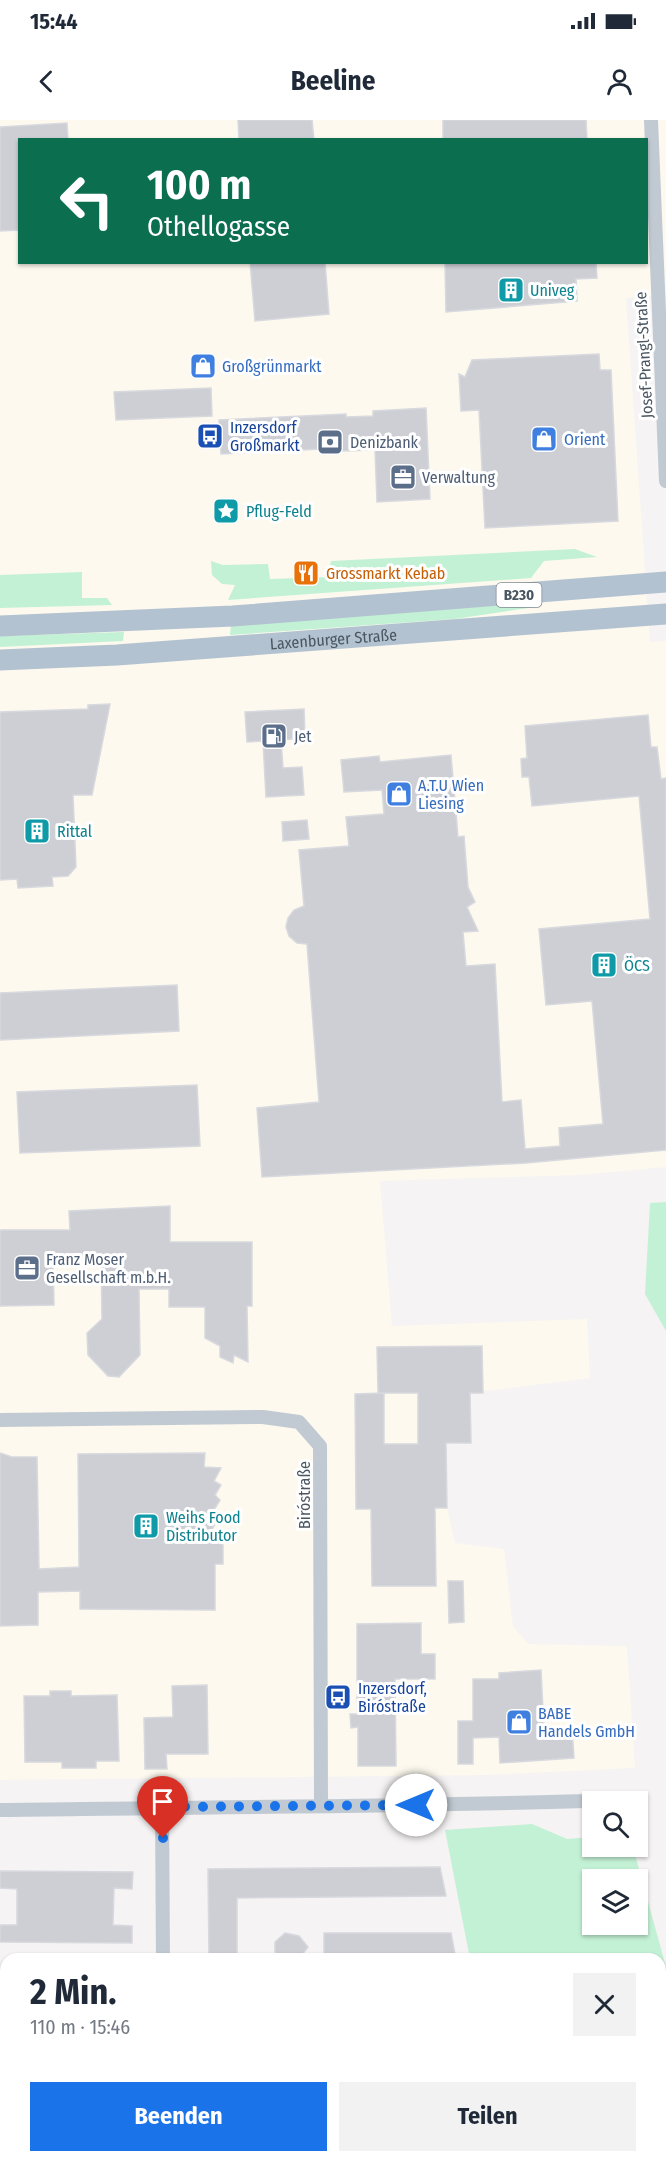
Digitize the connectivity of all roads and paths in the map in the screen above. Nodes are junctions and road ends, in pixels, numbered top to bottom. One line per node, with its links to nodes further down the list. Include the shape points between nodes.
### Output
1 (651, 120): 2 (street, Josef-Prangl-Straße)
2 (662, 312): 3 (street, Josef-Prangl-Straße)
3 (666, 481)
4 (666, 582): 6 (main road, Laxenburger Straße / B230, via 233,616)
5 (666, 614): 7 (main road, Laxenburger Straße / B230, via 117,655)
6 (0, 626)
7 (0, 660)
8 (0, 1420): 10 (street, Biróstraße, via 263,1417 299,1422 320,1446)
9 (582, 1801): 10 (street)
10 (321, 1804): 11 (street)
11 (162, 1807): 12 (street); 13 (street)
12 (0, 1810)
13 (163, 1953)

